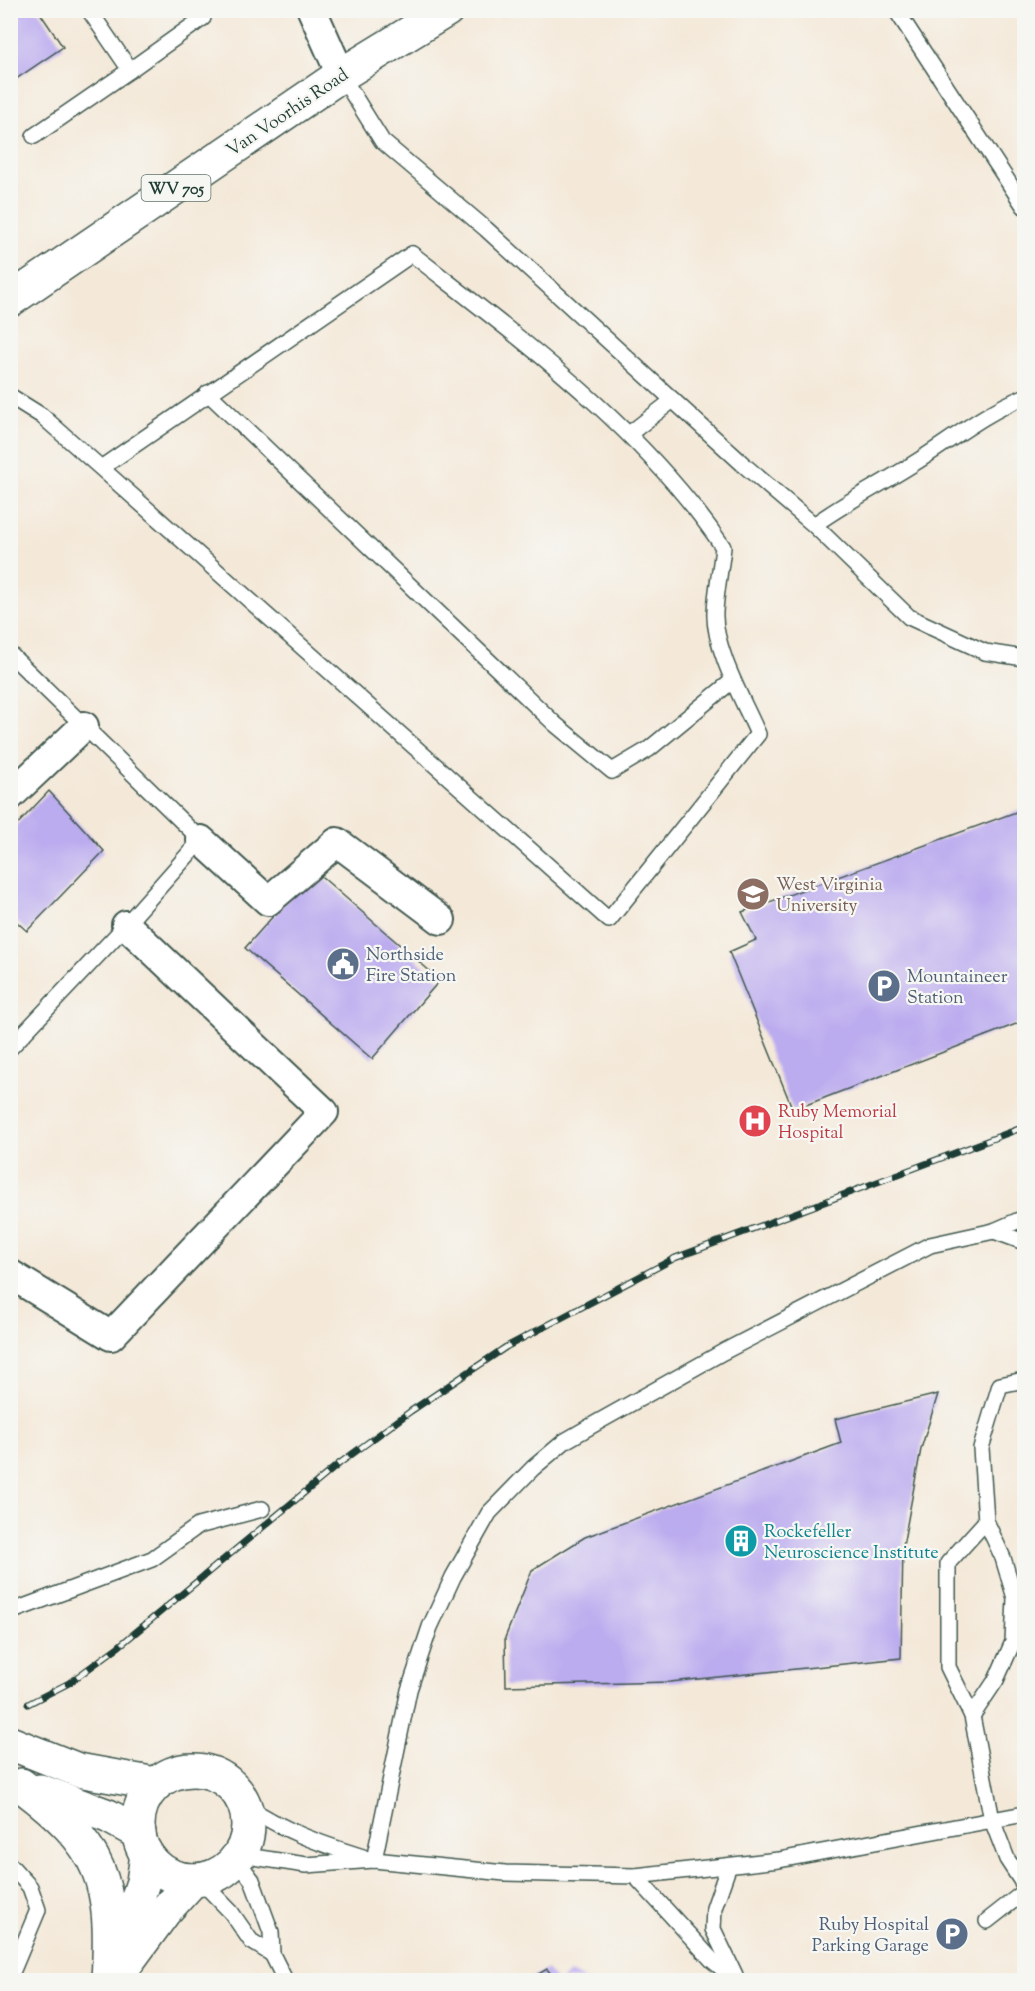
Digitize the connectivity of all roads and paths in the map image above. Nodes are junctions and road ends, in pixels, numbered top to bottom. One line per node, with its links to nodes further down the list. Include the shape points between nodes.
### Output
1 (89, 10): 6 (lane)
2 (198, 10): 6 (lane, via 203,18)
3 (312, 10): 7 (street)
4 (447, 10): 7 (street, Van Voorhis Road / WV 705)
5 (896, 10): 9 (lane)
6 (130, 70): 8 (lane)
7 (341, 75): 10 (street, Van Voorhis Road / WV 705); 14 (lane, via 382,141)
8 (34, 136)
9 (1024, 206)
10 (10, 300)
11 (208, 393): 15 (lane, via 412,254 514,334); 16 (lane); 20 (lane, via 555,724 612,771 649,749)
12 (10, 396): 16 (lane, via 42,416)
13 (1024, 397): 17 (lane, via 1002,406)
14 (674, 400): 15 (lane); 17 (lane)
15 (628, 434): 20 (lane, via 704,519 723,547 715,614)
16 (101, 468): 20 (lane, via 609,920 758,734)
17 (814, 525): 19 (lane, via 909,617 985,652)
18 (10, 654): 21 (lane)
19 (1024, 658)
20 (732, 681)
21 (84, 726): 22 (street); 23 (lane)
22 (10, 796)
23 (201, 840): 24 (street, via 268,901 337,842); 25 (lane)
24 (441, 920)
25 (126, 925): 26 (lane); 30 (street, via 324,1112 111,1336)
26 (10, 1048)
27 (1024, 1218): 28 (lane)
28 (994, 1232): 29 (lane); 44 (lane, via 930,1245 723,1352 566,1441 533,1468 489,1513 430,1627 409,1690)
29 (1024, 1242)
30 (10, 1274)
31 (1024, 1380): 33 (lane, via 1000,1385 981,1448)
32 (262, 1509): 34 (lane, via 198,1526 152,1559)
33 (986, 1521): 35 (lane, via 1015,1598 1013,1642 996,1680); 35 (lane, via 948,1563 948,1667)
34 (10, 1612)
35 (972, 1716): 41 (lane)
36 (10, 1743): 38 (street, via 78,1770)
37 (16, 1783): 42 (street, via 108,1816); 54 (street, via 56,1811 98,1865 106,1889)
38 (156, 1784): 39 (street, via 184,1770 202,1770 234,1787); 42 (street, via 142,1802 138,1820)
39 (245, 1804): 43 (street, via 249,1820 247,1838); 44 (lane, via 309,1841)
40 (1024, 1814): 41 (lane)
41 (992, 1820): 46 (lane); 49 (lane, via 1007,1859)
42 (143, 1844): 48 (street, via 159,1868 175,1877); 54 (street, via 143,1882)
43 (238, 1857): 44 (lane, via 306,1865); 48 (street, via 228,1869); 52 (lane, via 252,1880 271,1932)
44 (374, 1860): 47 (lane, via 505,1873)
45 (10, 1865): 53 (lane, via 30,1887 38,1910)
46 (728, 1868): 47 (lane); 56 (lane, via 714,1908 713,1929)
47 (635, 1876): 56 (lane)
48 (196, 1880): 52 (lane, via 231,1912 251,1941); 54 (street, via 164,1912)
49 (1024, 1885)
50 (1024, 1893): 51 (lane)
51 (987, 1921)
52 (272, 1954): 55 (lane)
53 (10, 1977)
54 (110, 1980)
55 (285, 1980)
56 (736, 1980)

